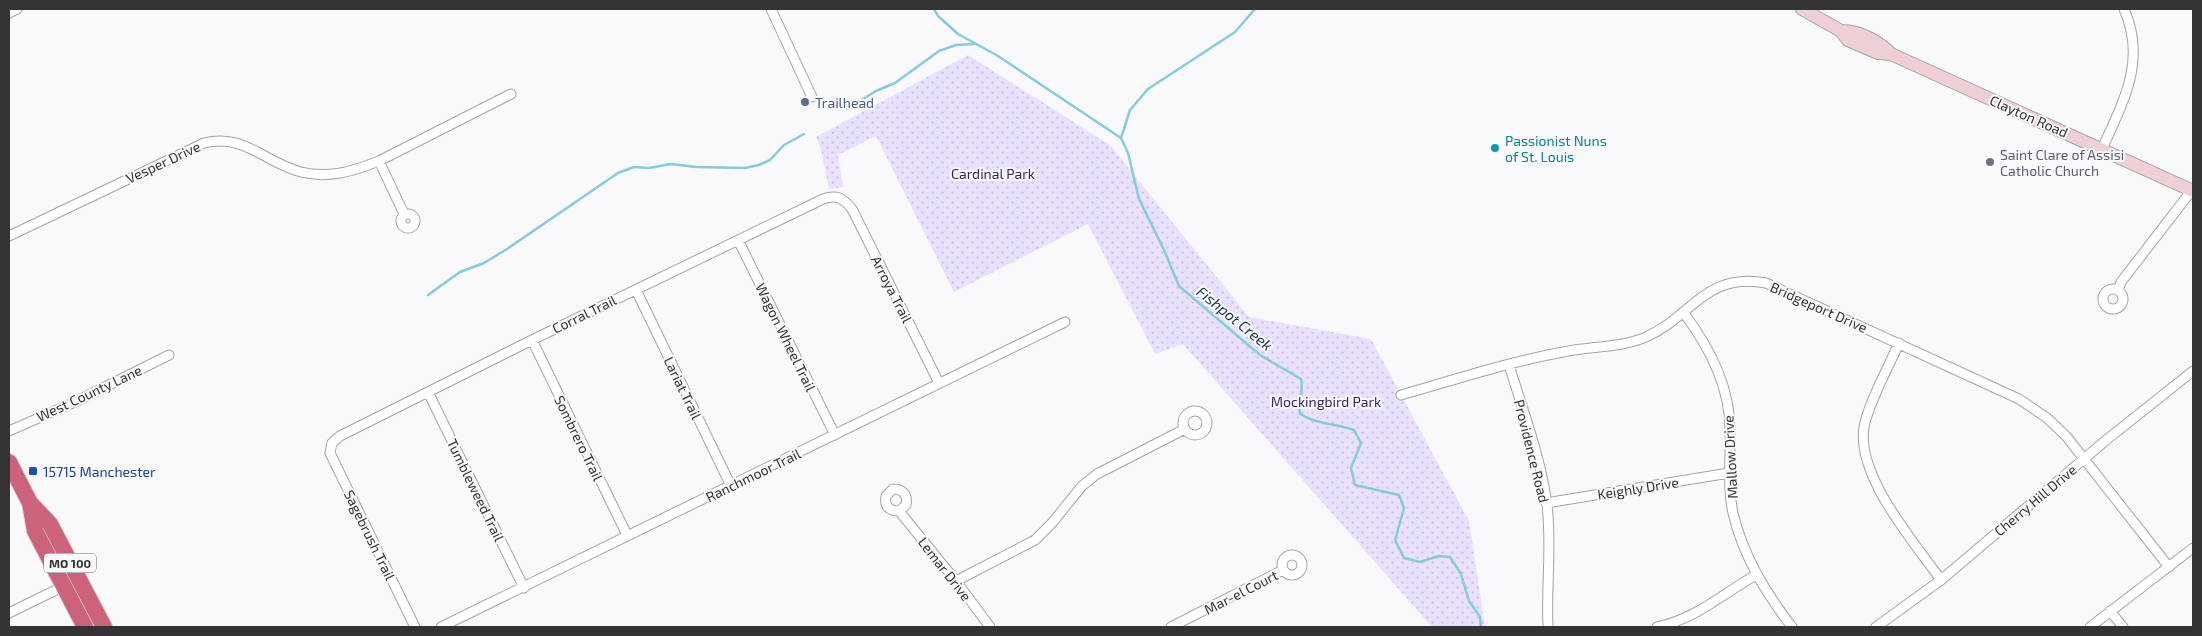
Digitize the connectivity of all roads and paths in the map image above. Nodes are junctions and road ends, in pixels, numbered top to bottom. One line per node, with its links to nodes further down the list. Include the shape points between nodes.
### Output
1 (17, 9): 5 (street)
2 (770, 9): 7 (street)
3 (1802, 9): 8 (main road, Clayton Road, via 1841,31 1848,40 1878,53 1891,54)
4 (2124, 9): 8 (street, via 2134,47 2133,63 2127,93)
5 (9, 13)
6 (511, 94): 9 (street, Vesper Drive)
7 (812, 97)
8 (2102, 150): 10 (main road, Clayton Road)
9 (379, 161): 12 (street); 13 (street, Vesper Drive, via 340,174 313,175 299,172 236,141 218,139)
10 (2193, 190): 16 (street)
11 (841, 198): 14 (street, Corral Trail, via 823,199); 24 (street, Arroya Trail, via 852,209)
12 (404, 214)
13 (9, 236)
14 (738, 240): 15 (street, Corral Trail); 29 (street, Wagon Wheel Trail)
15 (636, 290): 19 (street, Corral Trail); 34 (street, Lariat Trail)
16 (2118, 290)
17 (1683, 312): 20 (street, Bridgeport Drive, via 1722,285 1745,280 1760,282); 22 (street, Bridgeport Drive, via 1644,338); 33 (street, Mallow Drive, via 1709,349 1724,391 1730,427)
18 (1065, 322): 24 (street, Ranchmoor Trail)
19 (532, 340): 25 (street, Corral Trail); 38 (street, Sombrero Trail)
20 (1899, 343): 31 (street, Bridgeport Drive, via 2033,408 2066,436); 43 (street, via 1866,419 1864,452 1877,488)
21 (168, 355): 28 (street, West County Lane)
22 (1509, 365): 26 (street, Bridgeport Drive); 36 (street, Providence Road, via 1532,440)
23 (2193, 371): 31 (street, Cherry Hill Drive)
24 (940, 383): 29 (street, Ranchmoor Trail)
25 (428, 392): 30 (street, Corral Trail); 46 (street, Tumbleweed Trail)
26 (1401, 395)
27 (1185, 429): 44 (street, via 1097,474 1082,486 1035,540)
28 (9, 431)
29 (835, 435): 34 (street, Ranchmoor Trail)
30 (332, 443): 51 (street, Sagebrush Trail, via 330,453)
31 (2085, 458): 40 (street, Bridgeport Drive); 43 (street, Cherry Hill Drive)
32 (9, 462): 35 (highway, MO 100)
33 (1729, 473): 36 (street, Keighly Drive); 42 (street, Mallow Drive, via 1733,513)
34 (732, 486): 38 (street, Ranchmoor Trail)
35 (30, 503): 45 (highway, MO 100, via 35,531); 50 (highway, MO 100, via 50,524)
36 (1546, 503): 55 (street, Providence Road)
37 (899, 511): 44 (street, Lemar Drive)
38 (627, 535): 46 (street, Ranchmoor Trail)
39 (2193, 548): 40 (street)
40 (2169, 567): 47 (street)
41 (1283, 570): 54 (street, Mar-el Court)
42 (1756, 575): 56 (street, via 1684,620); 57 (street, Mallow Drive)
43 (1941, 580): 58 (street, Cherry Hill Drive)
44 (956, 581): 53 (street, Lemar Drive)
45 (64, 586): 48 (street); 49 (highway, MO 100)
46 (524, 588): 52 (street, Ranchmoor Trail)
47 (2110, 611): 59 (street); 60 (street)
48 (9, 614)
49 (86, 627)
50 (104, 627)
51 (415, 627)
52 (441, 627)
53 (990, 627)
54 (1171, 627)
55 (1548, 627)
56 (1657, 627)
57 (1792, 627)
58 (1876, 627)
59 (2090, 627)
60 (2123, 627)

